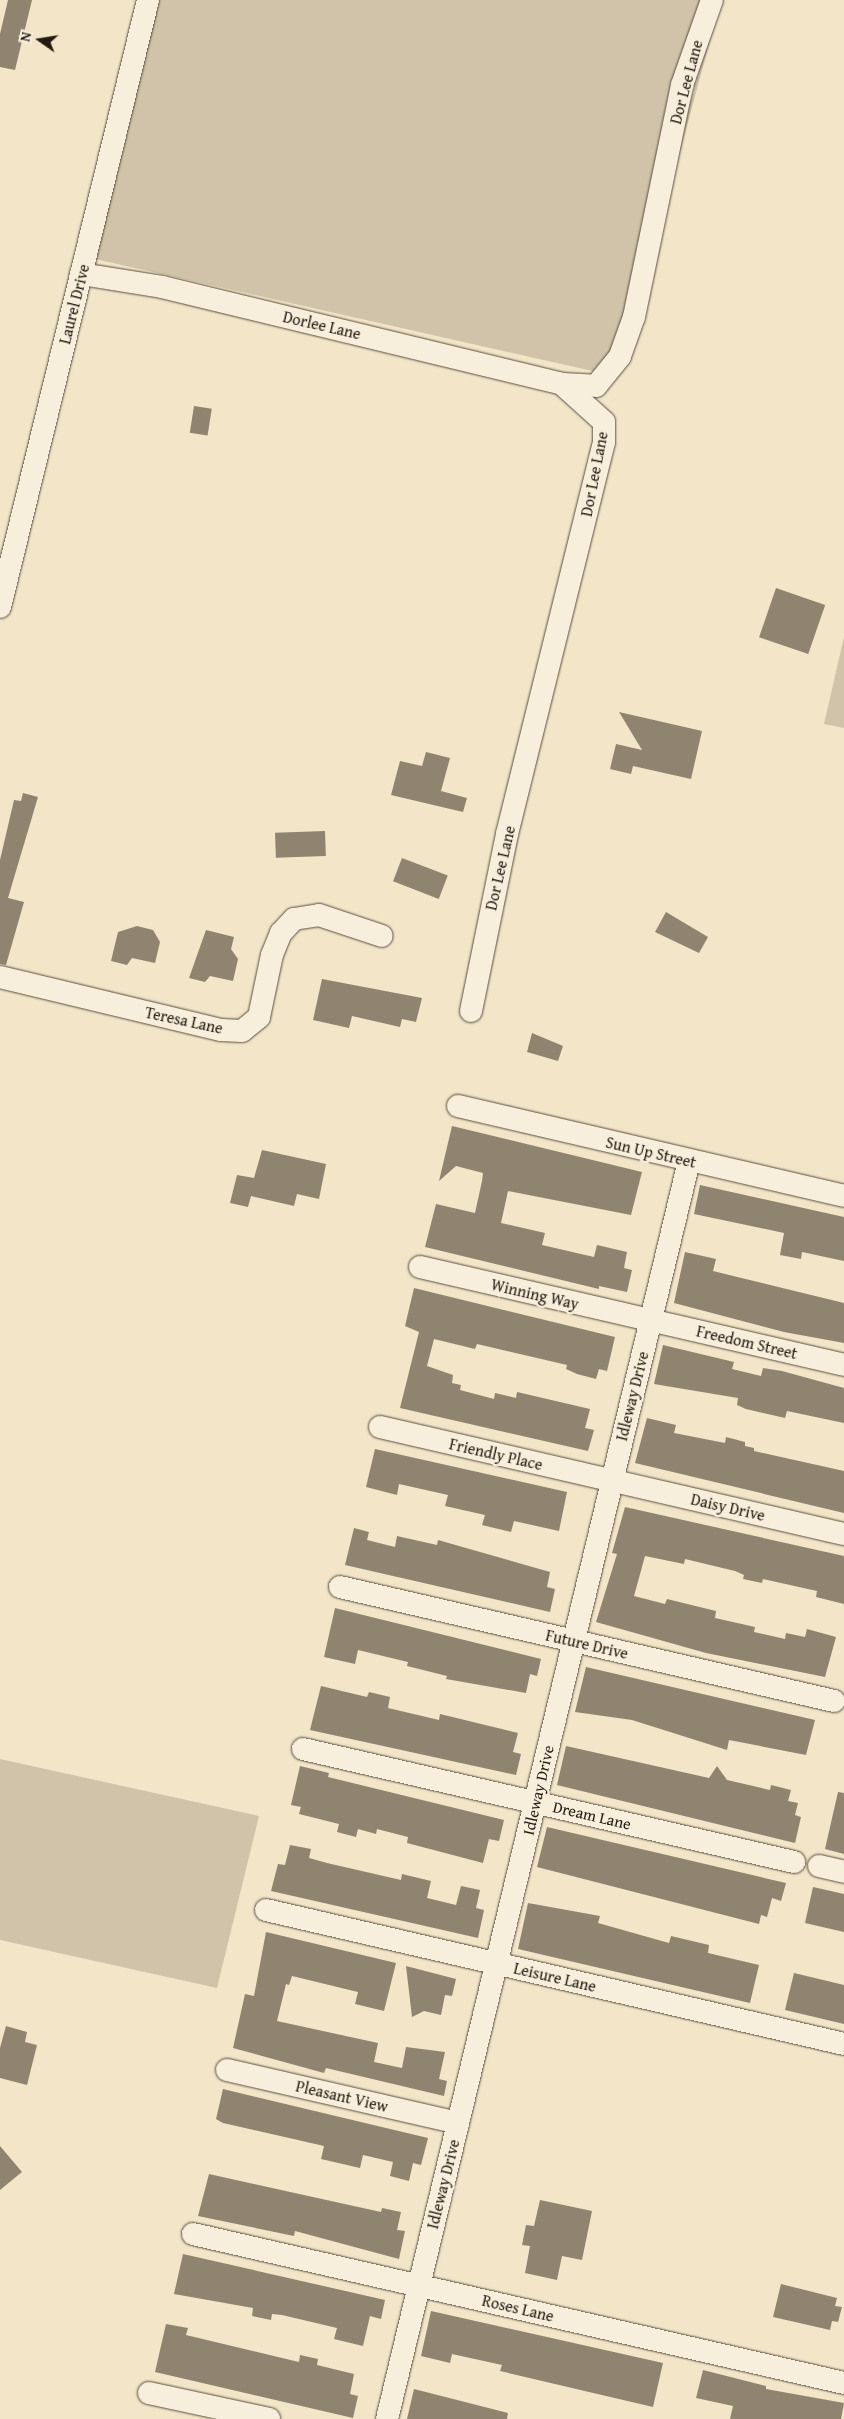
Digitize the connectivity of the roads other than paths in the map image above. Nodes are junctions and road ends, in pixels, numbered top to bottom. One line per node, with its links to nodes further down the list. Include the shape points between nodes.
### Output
1 (148, 0): 3 (street, Laurel Drive)
2 (712, 0): 4 (street, Dor Lee Lane, via 682,85 656,224 634,317 620,356 596,386)
3 (81, 274): 4 (street, Dorlee Lane, via 162,287); 5 (street, Laurel Drive)
4 (562, 384): 8 (street, Dor Lee Lane, via 604,422 604,442 507,834)
5 (0, 607)
6 (382, 936): 7 (street, Teresa Lane, via 319,915 294,919 281,933 272,955 259,1017 242,1031 221,1030)
7 (0, 977)
8 (470, 1011)
9 (458, 1106): 10 (street, Sun Up Street)
10 (689, 1161): 11 (street, Sun Up Street); 13 (street, Idleway Drive)
11 (844, 1196)
12 (420, 1267): 13 (street, Winning Way)
13 (651, 1320): 14 (street, Freedom Street); 16 (street, Idleway Drive)
14 (844, 1365)
15 (380, 1427): 16 (street, Friendly Place)
16 (612, 1480): 17 (street, Daisy Drive); 19 (street, Idleway Drive)
17 (844, 1534)
18 (340, 1587): 19 (street, Future Drive)
19 (574, 1641): 20 (street, Future Drive); 22 (street, Idleway Drive)
20 (834, 1701)
21 (303, 1749): 22 (street, Dream Lane)
22 (535, 1802): 23 (street, Dream Lane); 27 (street, Idleway Drive)
23 (794, 1862)
24 (819, 1866): 25 (street)
25 (844, 1872)
26 (266, 1910): 27 (street, Leisure Lane)
27 (496, 1964): 28 (street, Leisure Lane); 30 (street, Idleway Drive)
28 (844, 2044)
29 (227, 2070): 30 (street, Pleasant View)
30 (458, 2123): 32 (street, Idleway Drive)
31 (193, 2234): 32 (street, Roses Lane)
32 (419, 2286): 33 (street, Roses Lane); 36 (street, Idleway Drive)
33 (844, 2383)
34 (149, 2393): 35 (street)
35 (268, 2419)
36 (387, 2419)

